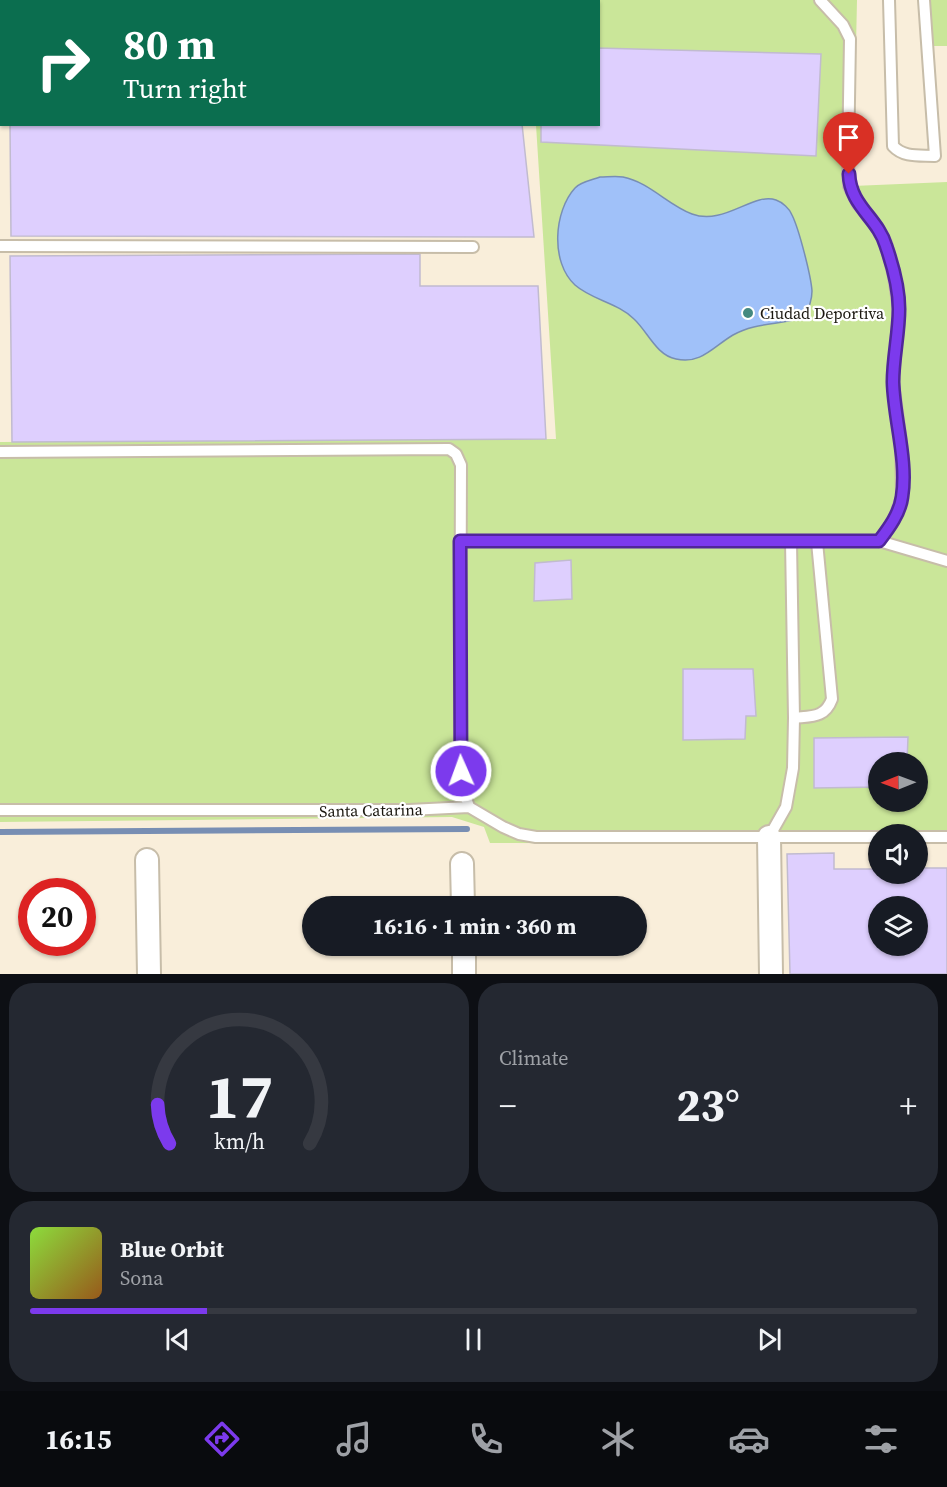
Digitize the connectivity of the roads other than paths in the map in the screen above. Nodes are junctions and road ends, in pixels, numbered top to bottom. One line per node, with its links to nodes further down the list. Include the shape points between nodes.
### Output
1 (820, 0): 10 (lane, via 850,39 849,186 886,243 899,309 893,382 901,442 902,497 894,520)
2 (889, 0): 4 (lane, via 893,146 907,155)
3 (924, 0): 4 (lane)
4 (935, 156): 5 (lane)
5 (947, 156)
6 (0, 246): 7 (lane)
7 (473, 247)
8 (0, 452): 9 (lane, via 448,449 456,454 461,465)
9 (460, 541): 11 (lane); 15 (lane, via 460,758)
10 (879, 541): 12 (lane); 13 (lane)
11 (791, 542): 12 (lane); 14 (lane)
12 (817, 542): 14 (lane, via 832,699 828,709 819,715)
13 (947, 561)
14 (794, 718): 17 (lane, via 790,789 786,807)
15 (469, 807): 16 (lane, Santa Catarina); 17 (lane, via 503,827 536,837)
16 (0, 810)
17 (769, 837): 18 (lane); 27 (street)
18 (868, 837)
19 (928, 837): 20 (lane)
20 (947, 837)
21 (147, 860): 25 (street)
22 (462, 864): 23 (street)
23 (463, 896)
24 (464, 956): 26 (street)
25 (149, 974)
26 (464, 974)
27 (771, 974)

